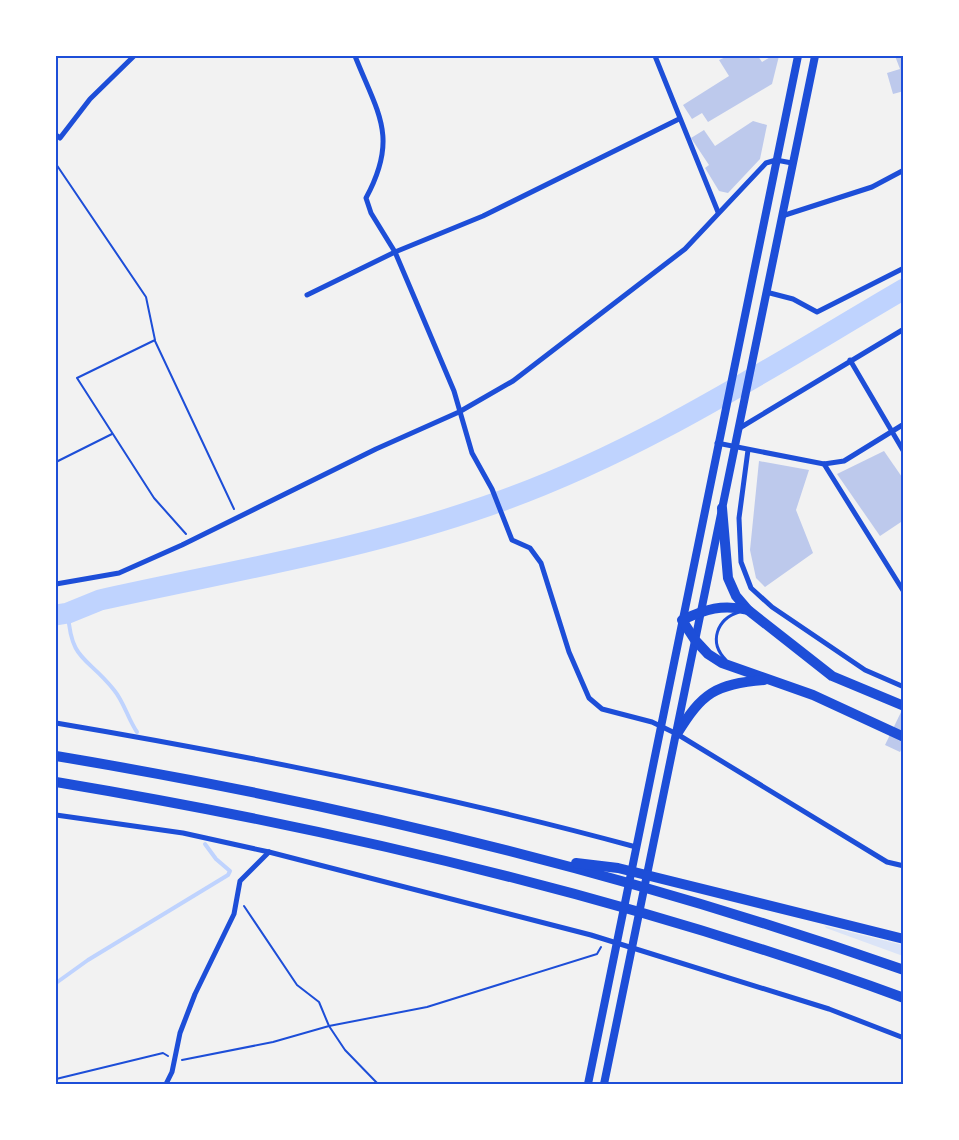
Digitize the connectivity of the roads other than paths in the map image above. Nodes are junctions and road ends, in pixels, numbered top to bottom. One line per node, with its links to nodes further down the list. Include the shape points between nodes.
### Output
1 (134, 56): 7 (street, via 90,99 60,138)
2 (355, 56): 13 (street, via 385,142 379,174 366,198)
3 (655, 56): 6 (street)
4 (798, 56): 8 (main road)
5 (815, 56): 9 (main road)
6 (679, 119): 11 (street); 13 (street, via 483,216)
7 (56, 135)
8 (776, 160): 9 (street); 11 (street, via 766,163); 23 (main road)
9 (792, 163): 12 (main road)
10 (903, 170): 12 (street, via 872,187)
11 (718, 212): 19 (street, via 684,249 567,341 513,381)
12 (781, 216): 15 (main road)
13 (394, 252): 16 (street); 19 (street, via 454,391)
14 (903, 268): 15 (street, via 817,312 793,299)
15 (766, 292): 21 (main road)
16 (307, 295)
17 (903, 329): 18 (street)
18 (849, 360): 21 (street); 22 (street)
19 (459, 412): 29 (street, via 119,573); 40 (street, via 472,453 492,489 512,540 530,548 541,563 573,662 589,698 602,709)
20 (903, 424): 22 (street)
21 (738, 429): 24 (main road)
22 (891, 432): 26 (street); 27 (street, via 843,461)
23 (717, 443): 24 (street); 33 (main road)
24 (735, 446): 25 (street); 28 (main road)
25 (748, 450): 27 (street); 37 (street, via 740,518 741,562 751,588 772,607 864,670)
26 (903, 452)
27 (824, 464): 30 (street)
28 (722, 508): 31 (highway, via 728,578); 32 (main road)
29 (56, 584)
30 (903, 592)
31 (748, 610): 32 (highway, via 732,606); 35 (lane, via 728,617 716,633 720,654); 38 (highway, via 832,676)
32 (702, 611): 33 (highway); 34 (main road)
33 (682, 620): 34 (highway); 40 (main road)
34 (695, 640): 35 (highway, via 708,654); 41 (main road)
35 (734, 667): 36 (highway)
36 (770, 680): 41 (highway, via 740,682 718,689 693,707); 42 (highway, via 813,695)
37 (903, 687)
38 (903, 706)
39 (56, 723): 46 (street, via 217,750 511,813)
40 (661, 727): 41 (street); 46 (main road)
41 (677, 734): 49 (street, via 887,862); 52 (main road)
42 (903, 737)
43 (56, 756): 48 (highway, via 281,797)
44 (56, 782): 54 (highway, via 273,822 420,855 770,951)
45 (56, 815): 47 (street, via 183,833)
46 (636, 847): 51 (main road)
47 (269, 852): 51 (street); 56 (street, via 240,881 234,914 195,994)
48 (540, 859): 50 (highway, via 618,868); 53 (highway, via 662,893)
49 (903, 866)
50 (903, 939)
51 (616, 943): 52 (street); 57 (main road)
52 (632, 948): 55 (street, via 829,1009); 58 (main road)
53 (903, 970)
54 (903, 999)
55 (903, 1038)
56 (166, 1084)
57 (588, 1084)
58 (604, 1084)

